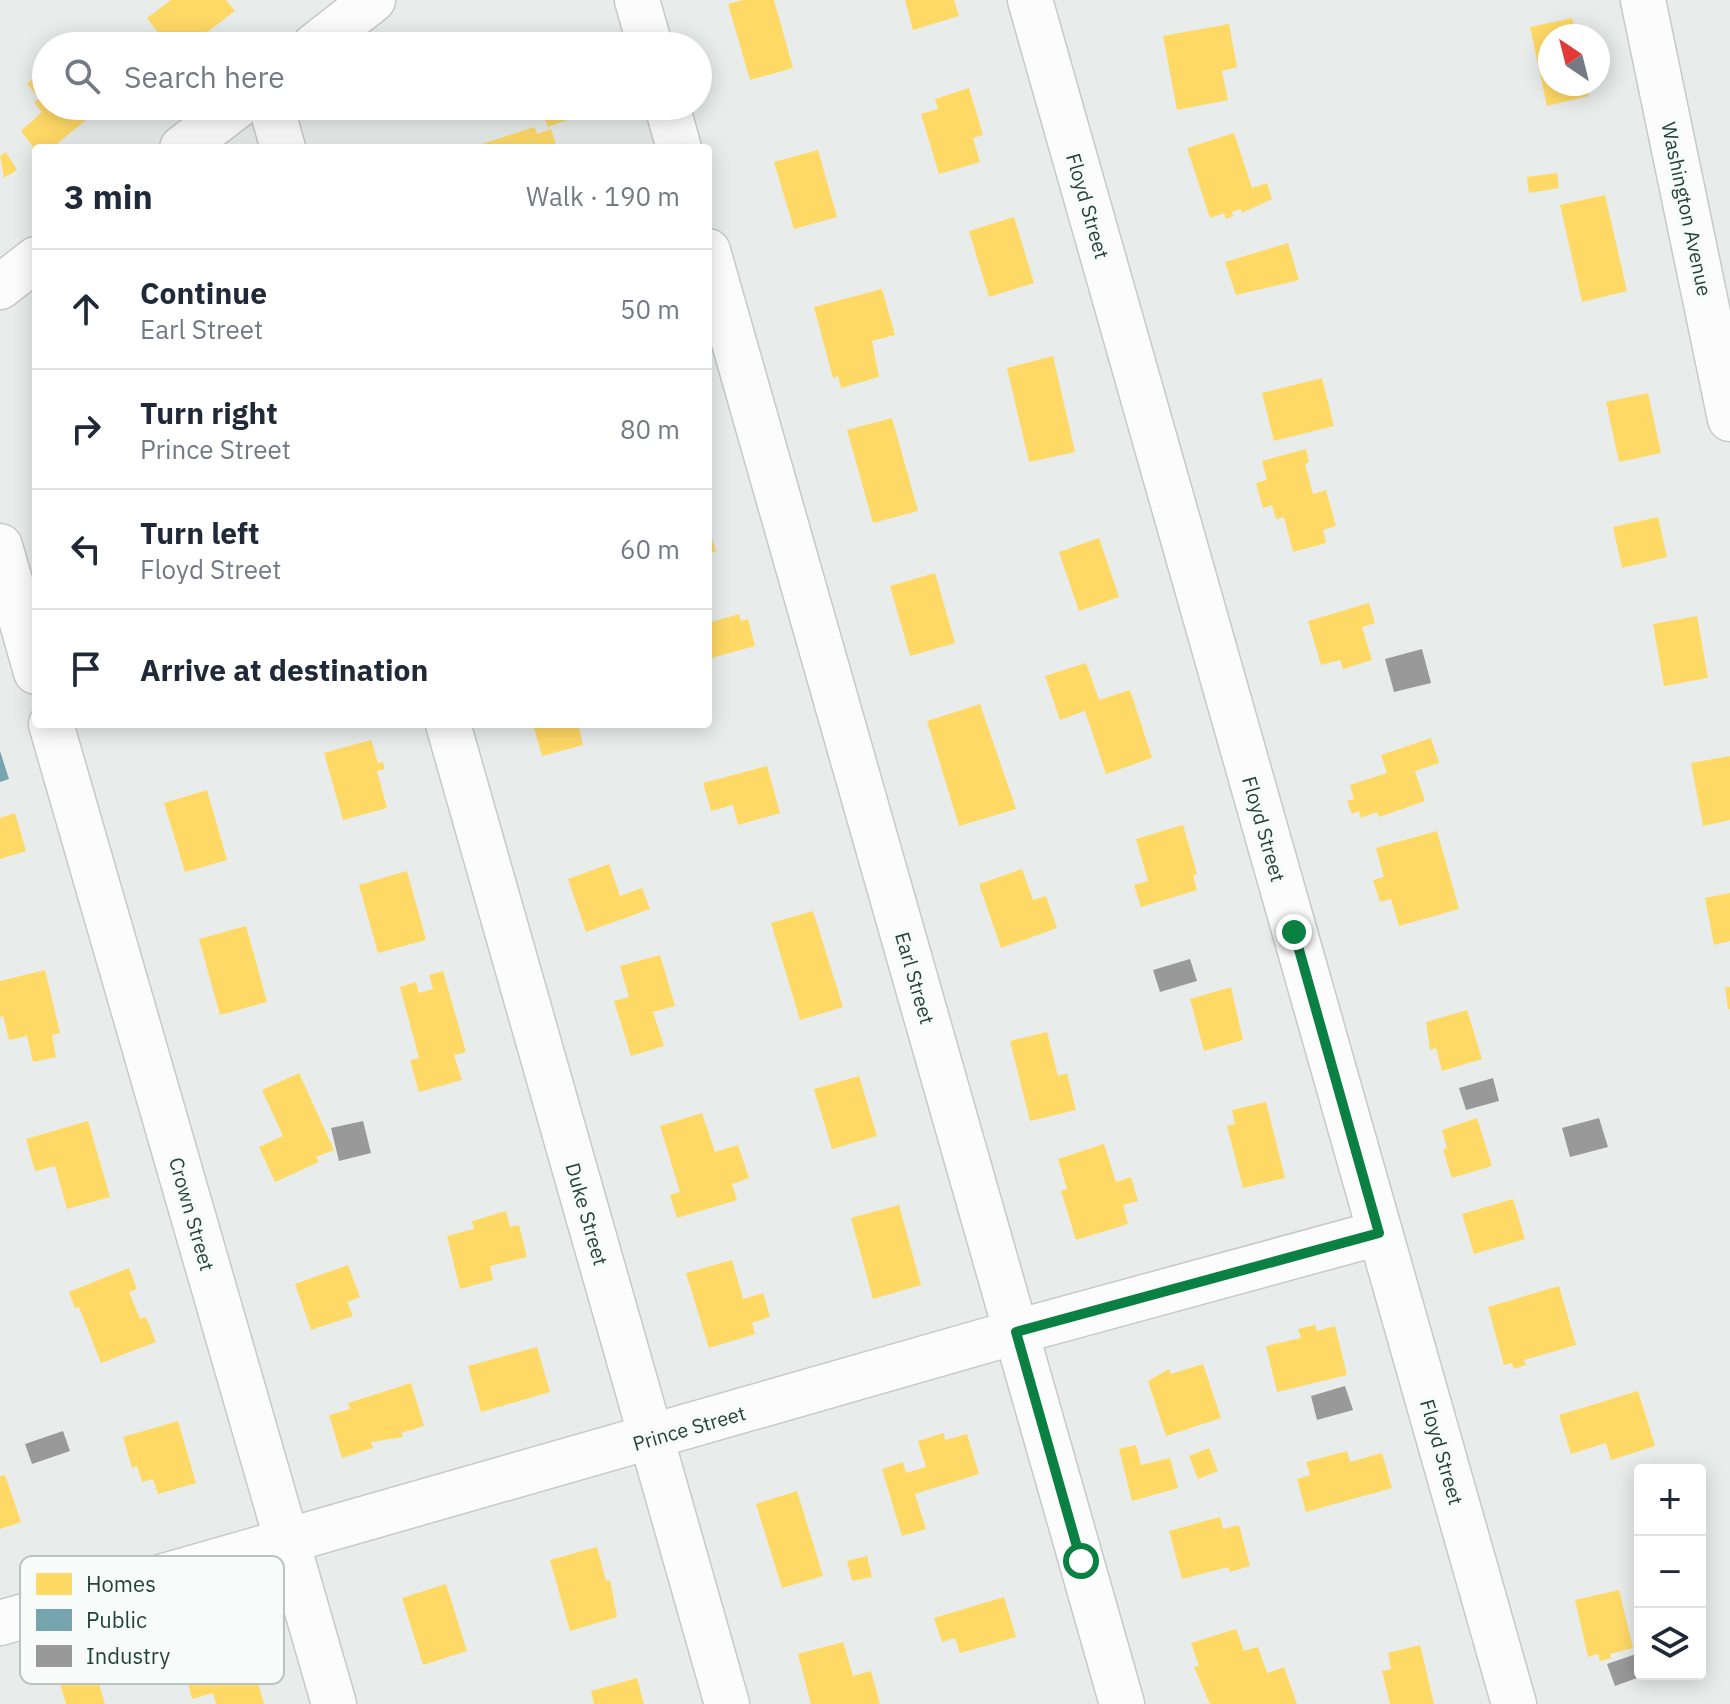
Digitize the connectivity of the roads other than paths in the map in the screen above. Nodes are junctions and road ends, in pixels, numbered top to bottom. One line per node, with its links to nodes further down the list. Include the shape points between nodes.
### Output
1 (373, 0): 5 (street)
2 (637, 0): 6 (street)
3 (1030, 0): 21 (street, Floyd Street)
4 (1643, 0): 16 (street, Washington Avenue)
5 (332, 32)
6 (646, 32)
7 (219, 120): 10 (street)
8 (275, 120): 11 (street)
9 (671, 120): 12 (street)
10 (187, 144)
11 (282, 144)
12 (678, 144)
13 (32, 262): 15 (street)
14 (712, 265): 22 (street, Earl Street)
15 (0, 287)
16 (1730, 419)
17 (0, 546): 18 (street)
18 (32, 658)
19 (52, 728): 24 (street, Crown Street)
20 (449, 728): 23 (street, Duke Street)
21 (1379, 1233): 22 (street, Prince Street); 31 (street, Floyd Street)
22 (1016, 1332): 23 (street, Prince Street); 30 (street, Earl Street)
23 (652, 1439): 24 (street, Prince Street); 29 (street, Duke Street)
24 (286, 1540): 25 (street, Prince Street); 28 (street, Crown Street)
25 (231, 1556)
26 (20, 1617): 27 (street, Prince Street)
27 (0, 1623)
28 (334, 1704)
29 (727, 1704)
30 (1122, 1704)
31 (1514, 1704)

